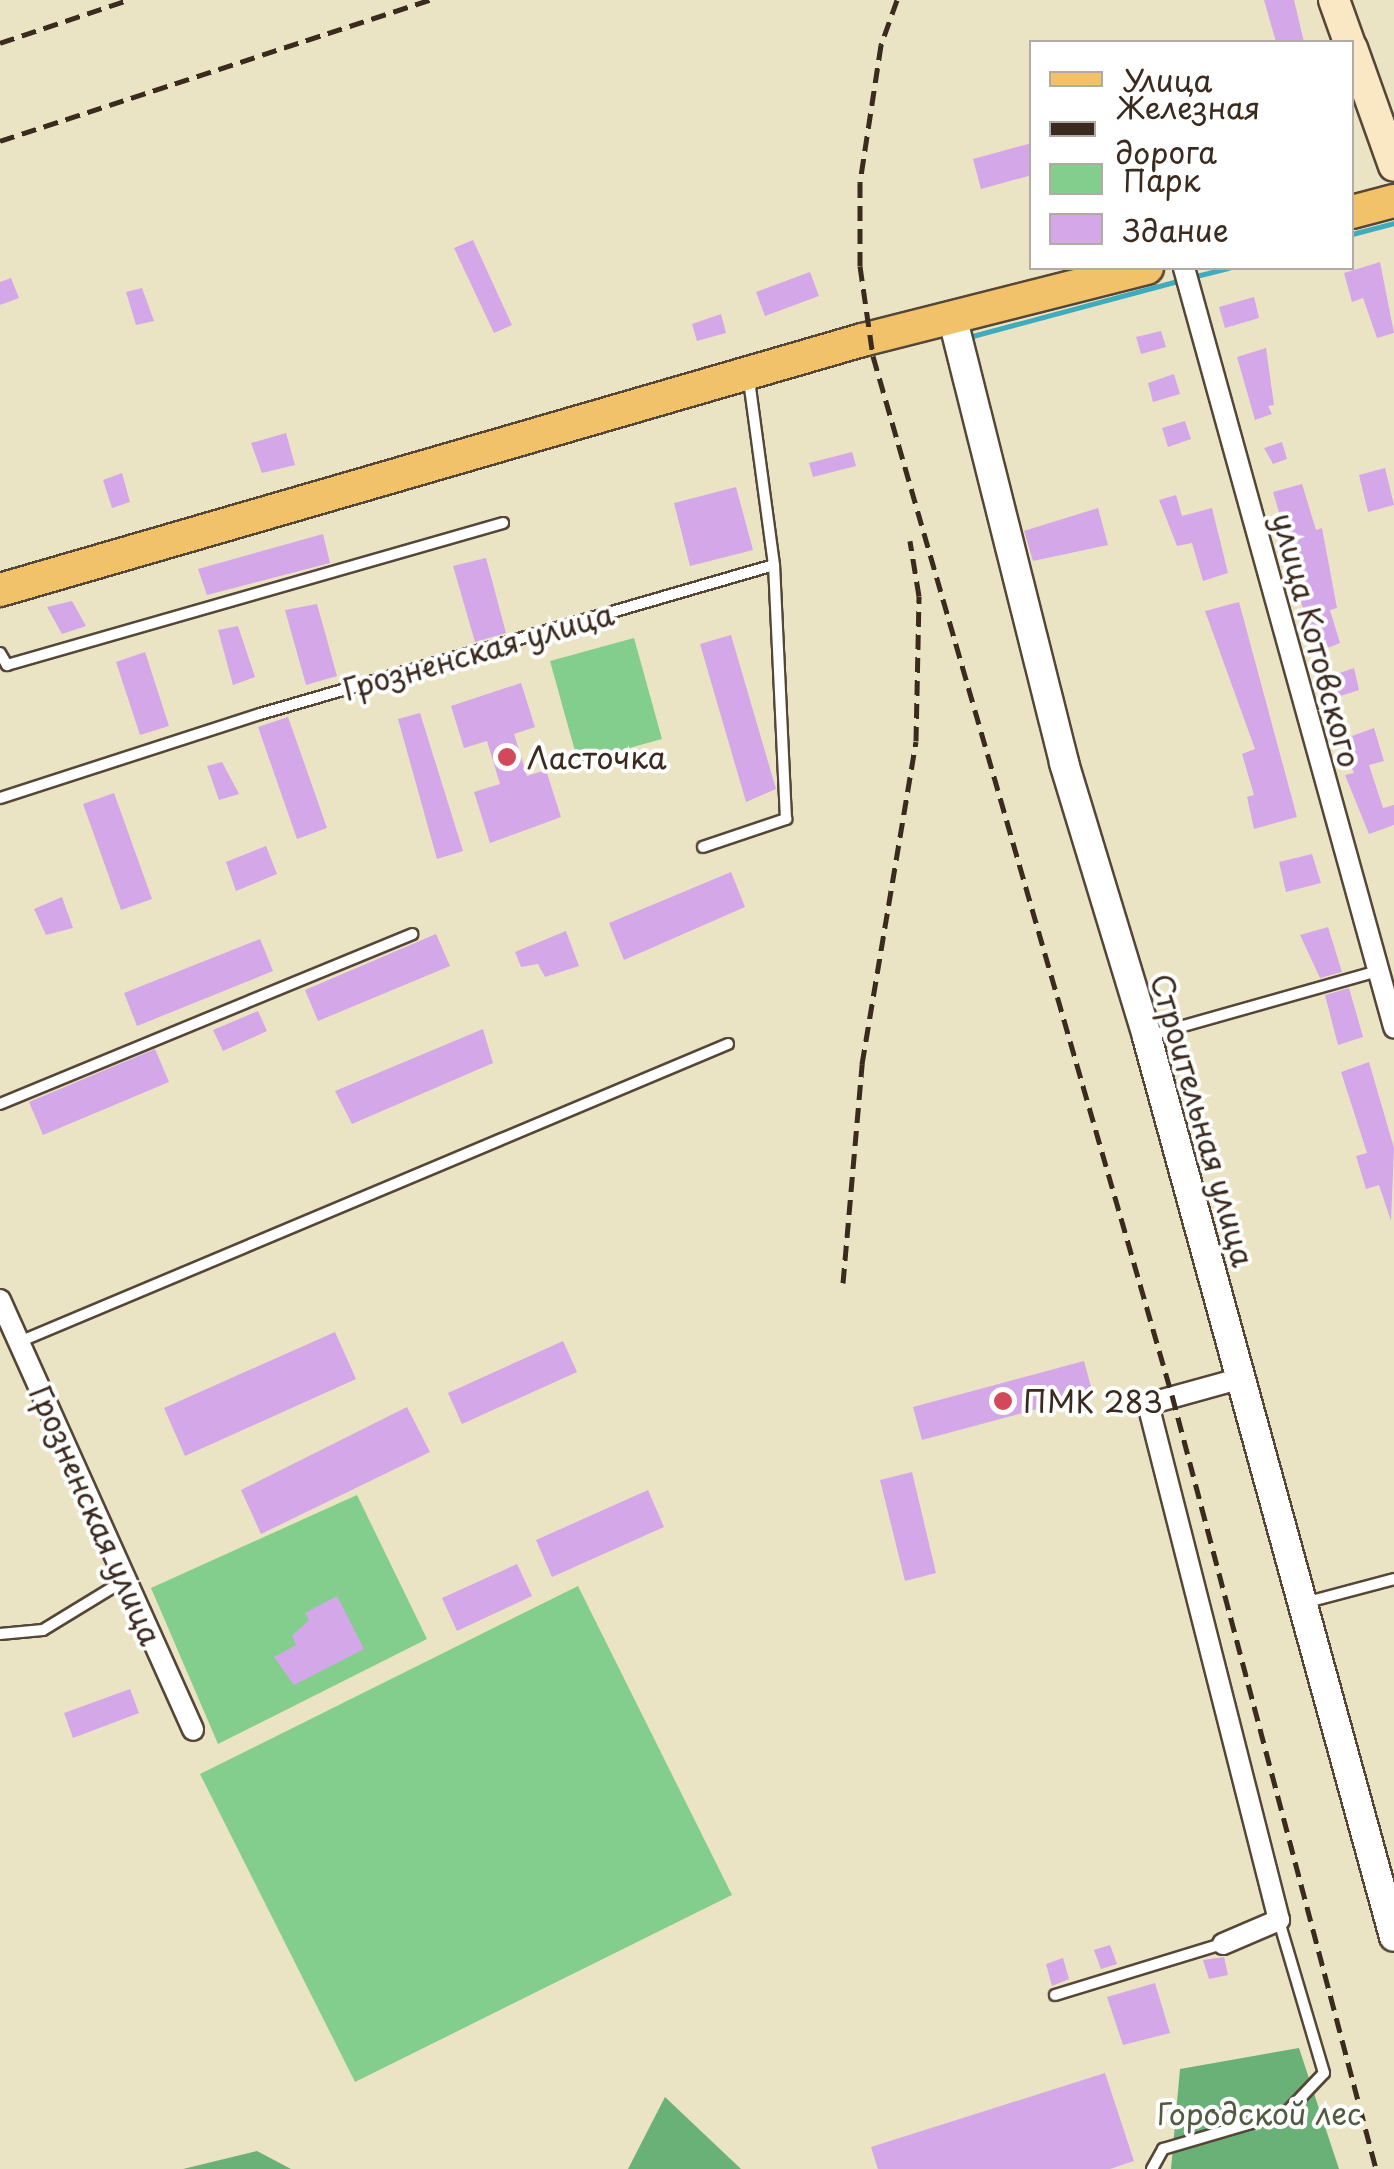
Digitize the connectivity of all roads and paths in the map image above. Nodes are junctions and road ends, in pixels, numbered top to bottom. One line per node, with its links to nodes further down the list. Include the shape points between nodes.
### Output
1 (1334, 0): 2 (main road)
2 (1348, 40)
3 (1354, 56): 4 (main road)
4 (1394, 166)
5 (1394, 201): 6 (main road)
6 (1354, 211)
7 (1140, 270): 9 (main road)
8 (1185, 270): 18 (street, улица Котовского)
9 (954, 320): 10 (main road); 20 (street, Строительная улица, via 1064,762)
10 (749, 374): 12 (lane); 13 (main road)
11 (503, 523): 14 (lane, via 7,666)
12 (774, 566): 15 (lane, Грозненская улица, via 260,714); 16 (lane, via 786,819)
13 (0, 590)
14 (0, 652)
15 (0, 798)
16 (703, 848)
17 (412, 934): 22 (lane)
18 (1377, 971): 19 (street, улица Котовского); 20 (lane)
19 (1394, 1028)
20 (1147, 1036): 25 (street, Строительная улица)
21 (728, 1044): 24 (lane)
22 (0, 1104)
23 (0, 1300): 24 (street, Грозненская улица)
24 (18, 1342): 27 (street, Грозненская улица)
25 (1242, 1378): 28 (street, Строительная улица); 31 (street, via 1148,1404)
26 (1394, 1579): 28 (lane)
27 (126, 1580): 29 (lane, via 43,1630); 30 (street, Грозненская улица)
28 (1304, 1603): 32 (street, Строительная улица)
29 (0, 1634)
30 (194, 1730)
31 (1279, 1920): 33 (street); 35 (lane, via 1324,2072 1286,2113 1163,2150)
32 (1394, 1938)
33 (1224, 1944): 34 (lane)
34 (1055, 1995)
35 (1152, 2169)

